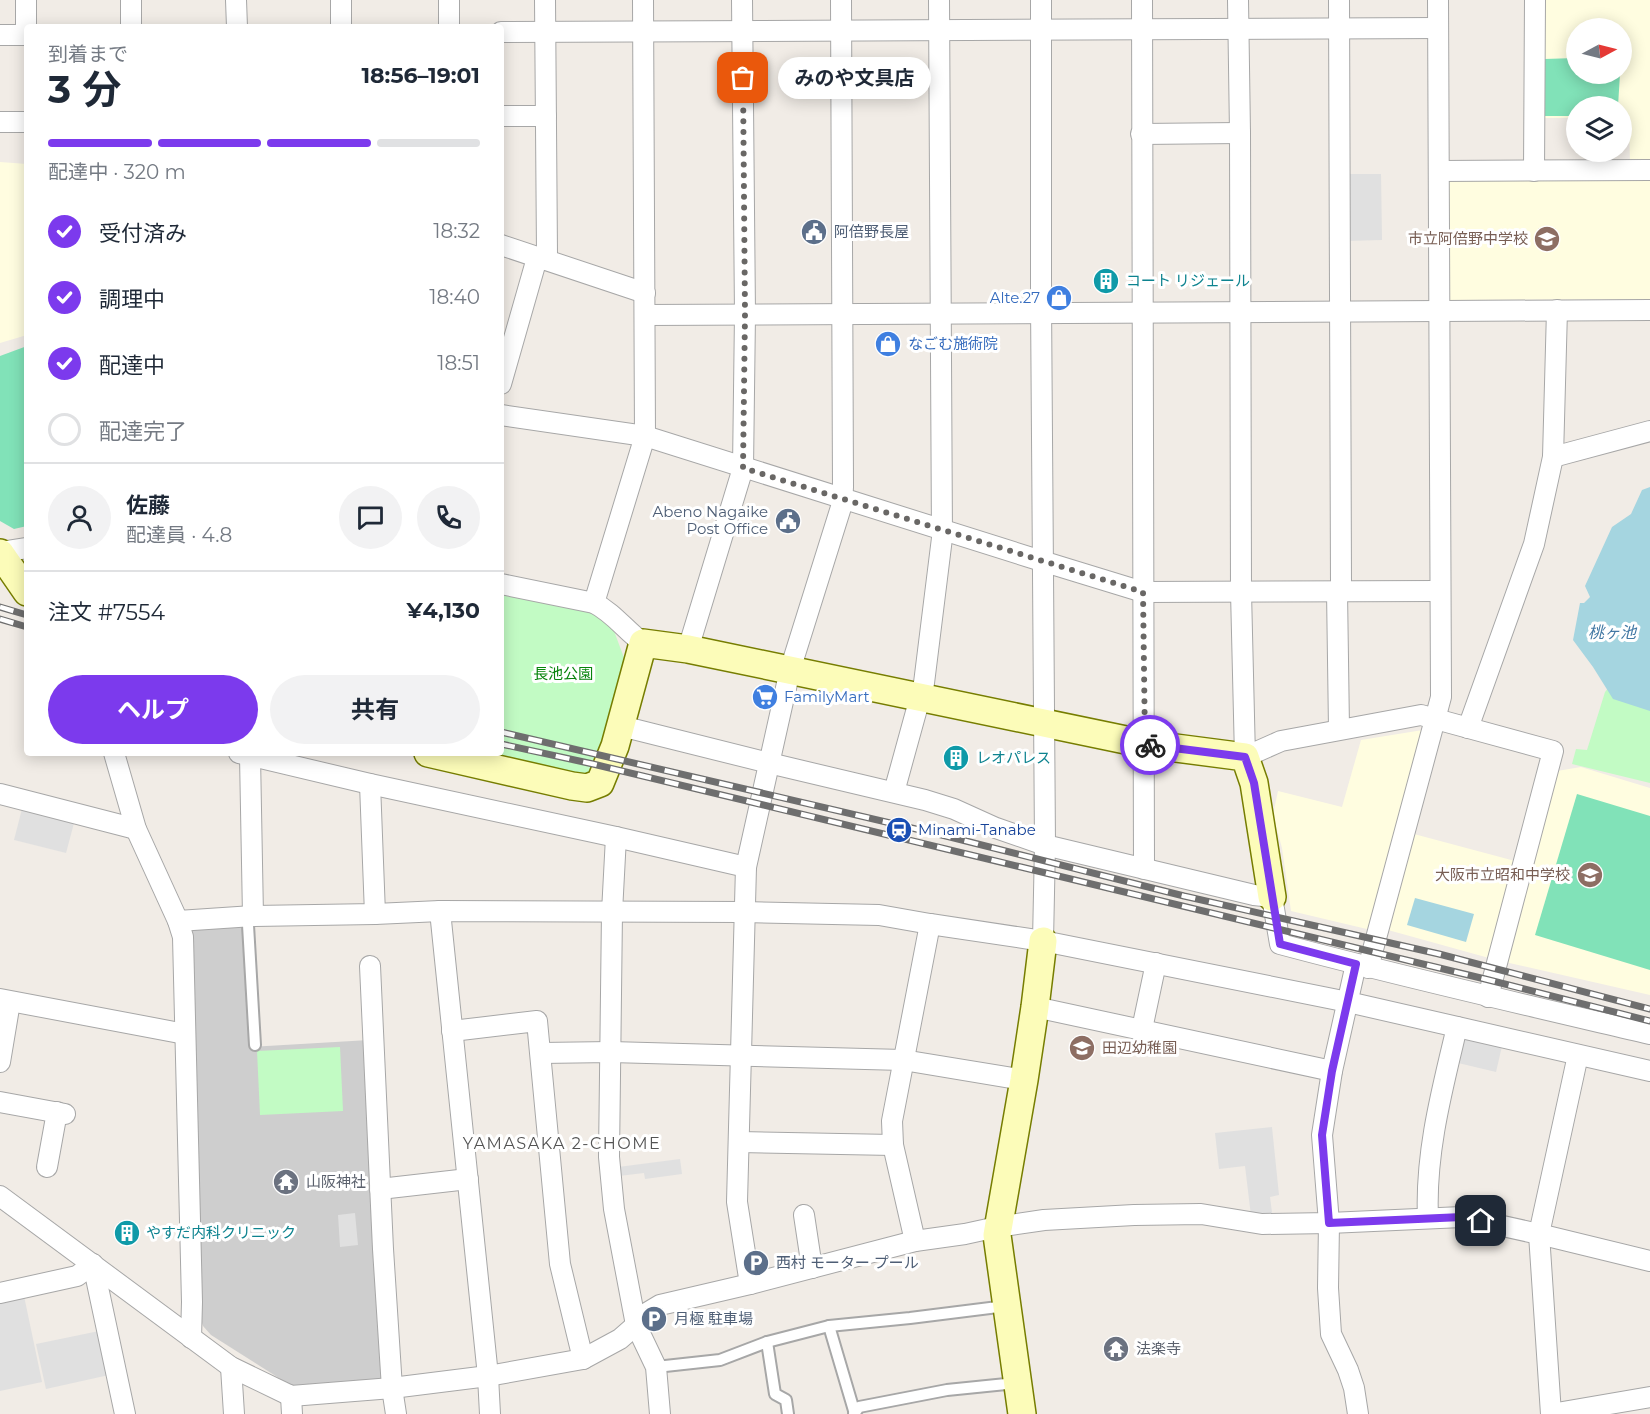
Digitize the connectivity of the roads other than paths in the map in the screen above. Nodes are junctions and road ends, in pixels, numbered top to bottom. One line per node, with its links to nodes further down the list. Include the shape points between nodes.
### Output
1 (26, 0): 17 (street)
2 (131, 0): 18 (street)
3 (236, 0): 19 (street)
4 (341, 0): 20 (street)
5 (449, 0): 21 (street)
6 (545, 0): 32 (street)
7 (643, 0): 29 (street)
8 (742, 0): 30 (street)
9 (841, 0): 25 (street)
10 (939, 0): 26 (street)
11 (1041, 0): 27 (street)
12 (1142, 0): 24 (street)
13 (1238, 0): 28 (street)
14 (1339, 0): 22 (street)
15 (1438, 0): 23 (street)
16 (1536, 0): 43 (street)
17 (27, 24)
18 (131, 24)
19 (237, 24)
20 (341, 24)
21 (449, 24)
22 (1339, 28): 23 (street); 28 (street); 51 (street)
23 (1438, 28): 42 (street)
24 (1142, 29): 27 (street); 28 (street); 40 (street)
25 (842, 30): 26 (street); 30 (street); 56 (street)
26 (939, 30): 27 (street); 53 (street)
27 (1041, 30): 54 (street)
28 (1238, 30): 39 (street)
29 (643, 31): 30 (street); 32 (street); 46 (street)
30 (742, 31): 55 (street)
31 (504, 32): 32 (street)
32 (545, 32): 36 (street)
33 (24, 34): 34 (street)
34 (0, 35)
35 (504, 116): 36 (street)
36 (546, 116): 45 (street, via 547,254)
37 (0, 122): 38 (street)
38 (24, 122)
39 (1240, 132): 40 (street); 50 (street)
40 (1141, 134): 49 (street)
41 (1650, 170): 43 (street)
42 (1438, 171): 43 (street); 52 (street)
43 (1534, 171)
44 (504, 246): 45 (street)
45 (542, 258): 46 (street); 58 (street, via 535,265)
46 (645, 293): 57 (street)
47 (1557, 310): 48 (street); 52 (street); 62 (street)
48 (1650, 310)
49 (1143, 311): 50 (street); 54 (street); 73 (street)
50 (1239, 311): 51 (street); 74 (street)
51 (1339, 311): 52 (street); 71 (street, via 1341,585)
52 (1439, 311): 72 (street)
53 (941, 313): 54 (street); 56 (street); 65 (street)
54 (1042, 313): 68 (street)
55 (745, 314): 56 (street); 57 (street); 63 (street)
56 (842, 314): 64 (street)
57 (645, 315): 61 (street)
58 (504, 374)
59 (504, 415): 61 (street)
60 (1650, 431): 62 (street)
61 (645, 436): 63 (street); 75 (street)
62 (1553, 457): 83 (street, via 1534,544)
63 (743, 468): 64 (street); 77 (street)
64 (842, 497): 65 (street); 78 (street)
65 (942, 530): 68 (street); 79 (street)
66 (24, 548): 67 (street)
67 (0, 552): 70 (street)
68 (1043, 561): 73 (street); 81 (street)
69 (504, 585): 75 (street)
70 (24, 588)
71 (1337, 591): 72 (street); 74 (street); 84 (street)
72 (1440, 591): 80 (street, via 1441,697)
73 (1143, 592): 74 (street); 85 (street)
74 (1241, 592): 90 (street)
75 (594, 603): 76 (street)
76 (643, 643): 77 (street); 82 (street)
77 (688, 649): 78 (street)
78 (790, 670): 79 (street); 91 (street)
79 (921, 698): 81 (street); 93 (street)
80 (1436, 719): 83 (street); 84 (street, via 1421,715); 111 (street)
81 (1044, 722): 85 (street); 97 (street)
82 (621, 726): 89 (street, via 600,783 587,788); 91 (street)
83 (1468, 728): 112 (street, via 1554,751)
84 (1339, 729): 90 (street, via 1281,741)
85 (1145, 744): 90 (street); 99 (street)
86 (115, 756): 95 (street)
87 (244, 756): 105 (street)
88 (252, 756): 92 (street)
89 (441, 756)
90 (1245, 757): 100 (street, via 1254,783)
91 (770, 764): 93 (street); 98 (street)
92 (370, 784): 96 (street); 104 (street)
93 (894, 792): 97 (street)
94 (0, 794): 95 (street)
95 (136, 829): 106 (street)
96 (616, 837): 98 (street); 102 (street)
97 (1045, 845): 99 (street); 108 (street)
98 (746, 867): 103 (street)
99 (1144, 869): 100 (street)
100 (1272, 897): 111 (street, via 1280,944)
101 (440, 911): 102 (street); 104 (street); 118 (street)
102 (612, 912): 103 (street); 122 (street)
103 (743, 912): 107 (street, via 879,915); 124 (street)
104 (375, 914): 105 (street)
105 (253, 916): 106 (street); 121 (lane, via 248,925)
106 (178, 921): 119 (street, via 183,937)
107 (930, 924): 108 (street); 126 (street)
108 (1043, 941): 109 (street); 115 (street)
109 (1156, 963): 114 (street); 117 (street)
110 (370, 966): 136 (street)
111 (1362, 966): 112 (street); 114 (street)
112 (1488, 997): 120 (street)
113 (5, 1001): 119 (street); 127 (street)
114 (1348, 1002): 116 (street); 128 (street)
115 (1035, 1007): 117 (street); 130 (street)
116 (1457, 1027): 125 (street); 139 (street, via 1433,1135)
117 (1142, 1029): 128 (street)
118 (452, 1031): 123 (street, via 537,1021); 135 (street)
119 (185, 1034): 152 (street)
120 (1650, 1034)
121 (255, 1045)
122 (611, 1052): 123 (street); 124 (street); 150 (street, via 609,1157 614,1209)
123 (541, 1053): 154 (street, via 560,1264)
124 (742, 1055): 126 (street); 132 (street)
125 (1578, 1055): 129 (street); 142 (street)
126 (903, 1060): 130 (street); 133 (street, via 892,1120)
127 (0, 1062)
128 (1332, 1071): 140 (street, via 1322,1135)
129 (1650, 1071)
130 (1024, 1080): 141 (street)
131 (0, 1102): 134 (street, via 61,1113)
132 (739, 1142): 133 (street); 147 (street, via 737,1202)
133 (893, 1145): 143 (street)
134 (47, 1167)
135 (468, 1179): 136 (street); 157 (street)
136 (380, 1189): 159 (street)
137 (0, 1196): 145 (street)
138 (804, 1215): 146 (street)
139 (1428, 1218): 140 (street); 142 (street, via 1462,1217)
140 (1329, 1223): 141 (street, via 1262,1224 1201,1214 1044,1220); 170 (street, via 1331,1334 1348,1370)
141 (998, 1227): 143 (street); 149 (street)
142 (1539, 1233): 144 (street); 171 (street)
143 (915, 1241): 146 (street)
144 (1650, 1261)
145 (93, 1264): 148 (street, via 77,1276); 152 (street); 162 (street)
146 (812, 1268): 147 (street)
147 (750, 1284): 150 (street, via 660,1305 640,1317)
148 (0, 1293)
149 (1006, 1306): 151 (lane); 158 (street)
150 (636, 1325): 154 (street, via 620,1339); 156 (street)
151 (829, 1326): 153 (lane); 168 (lane)
152 (191, 1338): 155 (street)
153 (767, 1342): 156 (lane, via 720,1360); 167 (lane, via 775,1394 786,1400)
154 (583, 1359): 157 (street)
155 (231, 1367): 161 (street); 163 (street)
156 (656, 1367): 166 (street)
157 (488, 1376): 159 (street); 165 (street)
158 (1017, 1383): 168 (lane, via 947,1390 860,1407); 169 (street)
159 (392, 1388): 161 (street); 164 (street)
160 (1650, 1397): 171 (street)
161 (292, 1405)
162 (125, 1414)
163 (234, 1414)
164 (396, 1414)
165 (490, 1414)
166 (660, 1414)
167 (789, 1414)
168 (855, 1414)
169 (1022, 1414)
170 (1359, 1414)
171 (1551, 1414)

